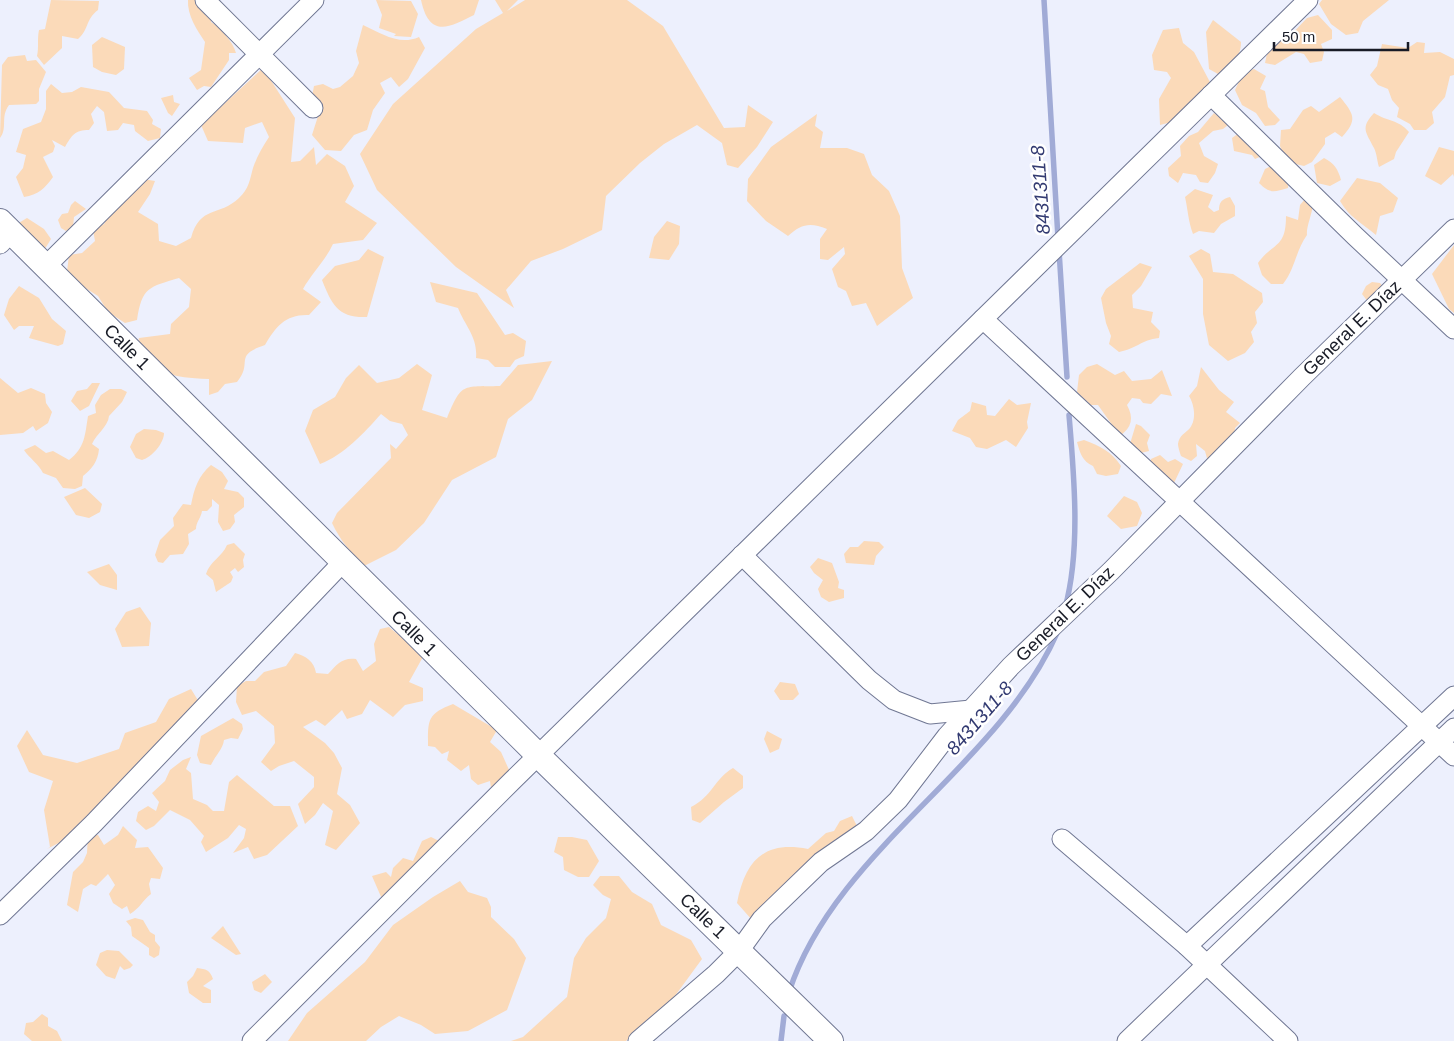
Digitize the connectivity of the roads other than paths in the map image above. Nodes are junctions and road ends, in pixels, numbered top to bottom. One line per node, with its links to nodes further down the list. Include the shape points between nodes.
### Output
1 (205, 0): 4 (street)
2 (314, 0): 4 (street)
3 (1308, 0): 5 (street)
4 (260, 53): 6 (street); 9 (street)
5 (1211, 96): 10 (street); 11 (street)
6 (313, 108)
7 (1454, 229): 10 (street, General E. Díaz)
8 (4, 233): 9 (street, Calle 1)
9 (45, 267): 15 (street, Calle 1)
10 (1401, 280): 12 (street); 13 (street, General E. Díaz)
11 (983, 319): 13 (street); 14 (street)
12 (1454, 329)
13 (1180, 501): 17 (street, General E. Díaz, via 1010,666); 18 (street)
14 (742, 555): 17 (street, via 868,680 894,700 930,714); 21 (street)
15 (343, 562): 21 (street, Calle 1); 24 (street, via 94,823)
16 (1454, 696): 18 (street)
17 (971, 710): 26 (street, General E. Díaz, via 898,800 866,831 821,862 762,920)
18 (1423, 726): 20 (street); 25 (street)
19 (1454, 728): 20 (street)
20 (1440, 742): 22 (street); 27 (street)
21 (538, 755): 26 (street, Calle 1); 28 (street)
22 (1454, 756)
23 (1062, 839): 25 (street)
24 (0, 914)
25 (1187, 946): 27 (street)
26 (739, 951): 29 (street, General E. Díaz); 30 (street, Calle 1)
27 (1208, 965): 31 (street); 32 (street)
28 (252, 1041)
29 (638, 1041)
30 (831, 1041)
31 (1128, 1041)
32 (1288, 1041)

